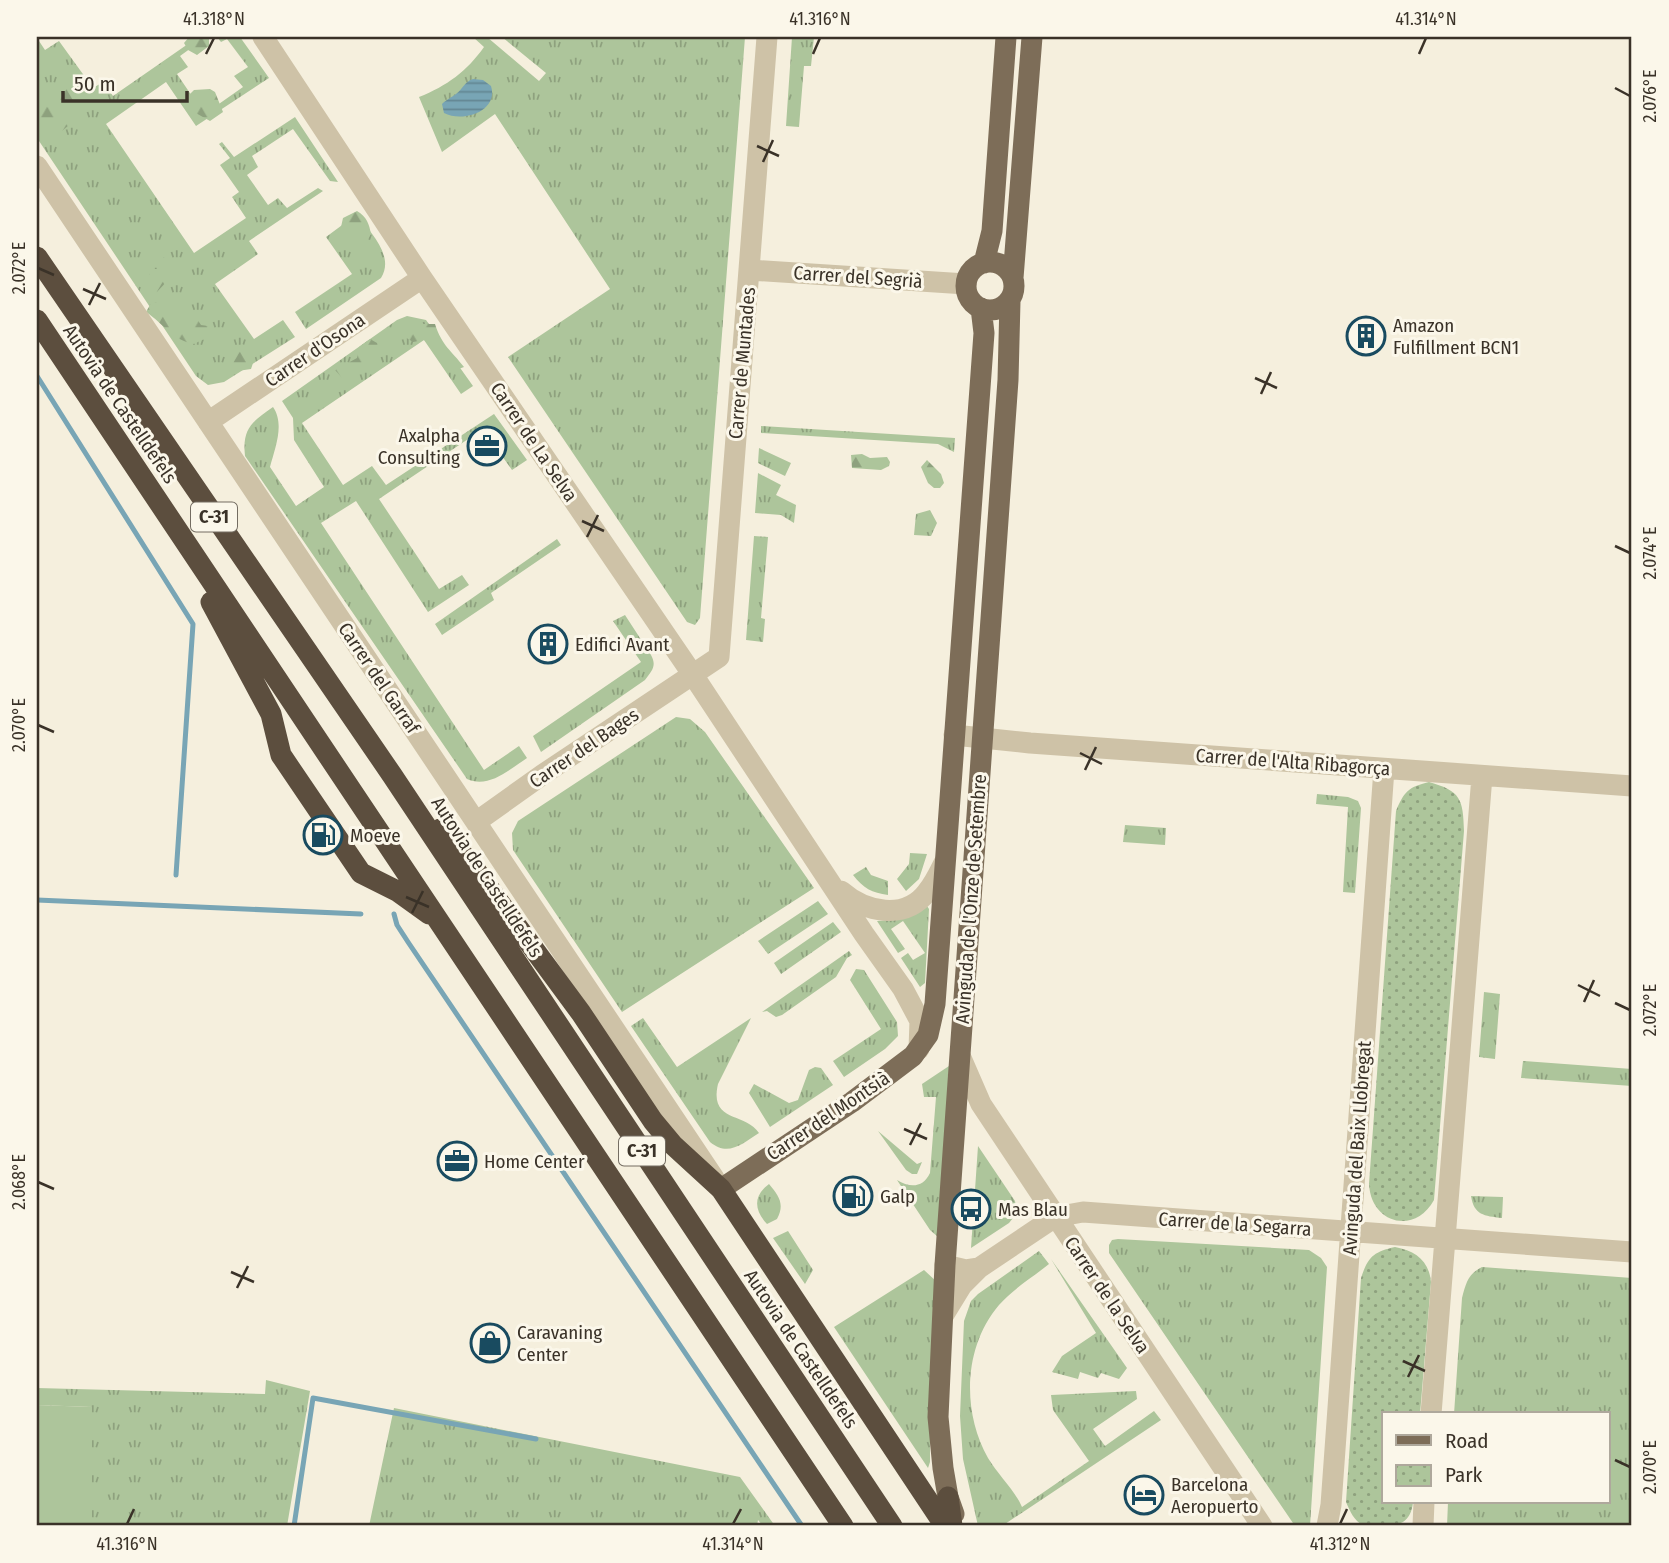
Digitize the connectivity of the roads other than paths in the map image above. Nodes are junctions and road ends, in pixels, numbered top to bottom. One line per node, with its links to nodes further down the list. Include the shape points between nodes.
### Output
1 (263, 37): 9 (street, Carrer de La Selva)
2 (767, 37): 8 (street, Carrer de Muntades)
3 (1006, 37): 7 (main road, via 992,231)
4 (1032, 37): 10 (main road)
5 (37, 166): 15 (street, Carrer del Garraf)
6 (37, 257): 21 (highway, Autovia de Castelldefels / C-31)
7 (984, 263): 10 (main road, via 1001,264); 11 (main road, via 971,272)
8 (750, 270): 11 (street, Carrer del Segrià); 17 (street, Carrer de Muntades, via 719,657)
9 (422, 278): 15 (street, Carrer d'Osona); 17 (street, Carrer de La Selva)
10 (1013, 278): 12 (main road)
11 (966, 285): 13 (main road, via 970,299)
12 (1010, 301): 13 (main road, via 996,309); 19 (main road, Avinguda de l'Onze de Setembre)
13 (981, 308): 18 (main road, Avinguda de l'Onze de Setembre, via 984,336)
14 (37, 320): 16 (highway, Autovia de Castelldefels / C-31)
15 (208, 422): 24 (street, Carrer del Garraf)
16 (148, 487): 27 (highway, Autovia de Castelldefels / C-31); 27 (highway, via 271,714 281,755 361,873 408,898)
17 (693, 675): 24 (street, Carrer del Bages); 26 (street, Carrer de La Selva)
18 (954, 734): 19 (street, Carrer de l'Alta Ribagorça); 25 (main road, Avinguda de l'Onze de Setembre)
19 (981, 739): 20 (street, Carrer de l'Alta Ribagorça); 29 (main road, Avinguda de l'Onze de Setembre)
20 (1384, 769): 22 (street, Carrer de l'Alta Ribagorça); 32 (street, Avinguda del Baix Llobregat)
21 (392, 775): 30 (highway, via 471,864 581,1013 653,1121); 42 (highway, Autovia de Castelldefels / C-31)
22 (1482, 776): 23 (street, Carrer de l'Alta Ribagorça); 33 (street)
23 (1632, 786)
24 (476, 822): 30 (street, Carrer del Garraf)
25 (944, 863): 26 (street, Carrer de La Selva, via 922,898 896,910 859,905); 28 (main road, Avinguda de l'Onze de Setembre, via 934,1004)
26 (829, 882): 28 (street, Carrer de La Selva, via 903,989 917,1013)
27 (446, 929): 41 (highway, Autovia de Castelldefels / C-31)
28 (923, 1042): 30 (main road, Carrer del Montsià, via 906,1062 852,1102)
29 (961, 1058): 31 (street, Carrer de la Selva, via 981,1104); 35 (main road, Avinguda de l'Onze de Setembre)
30 (721, 1189): 43 (highway)
31 (1055, 1217): 32 (street, Carrer de la Segarra, via 1083,1212); 36 (street, Carrer de la Segarra); 46 (street, Carrer de la Selva)
32 (1351, 1232): 33 (street, Carrer de la Segarra); 47 (street, Avinguda del Baix Llobregat)
33 (1446, 1238): 34 (street, Carrer de la Segarra); 38 (street)
34 (1632, 1252)
35 (944, 1265): 36 (street); 37 (main road, Avinguda de l'Onze de Setembre)
36 (979, 1268): 37 (street, Carrer de la Segarra)
37 (943, 1316): 39 (main road, Avinguda de l'Onze de Setembre, via 938,1417)
38 (1431, 1412)
39 (948, 1497): 44 (highway); 45 (main road)
40 (1424, 1504): 48 (street)
41 (843, 1526)
42 (892, 1526)
43 (945, 1526)
44 (951, 1526)
45 (958, 1526)
46 (1262, 1526)
47 (1327, 1526)
48 (1423, 1526)

